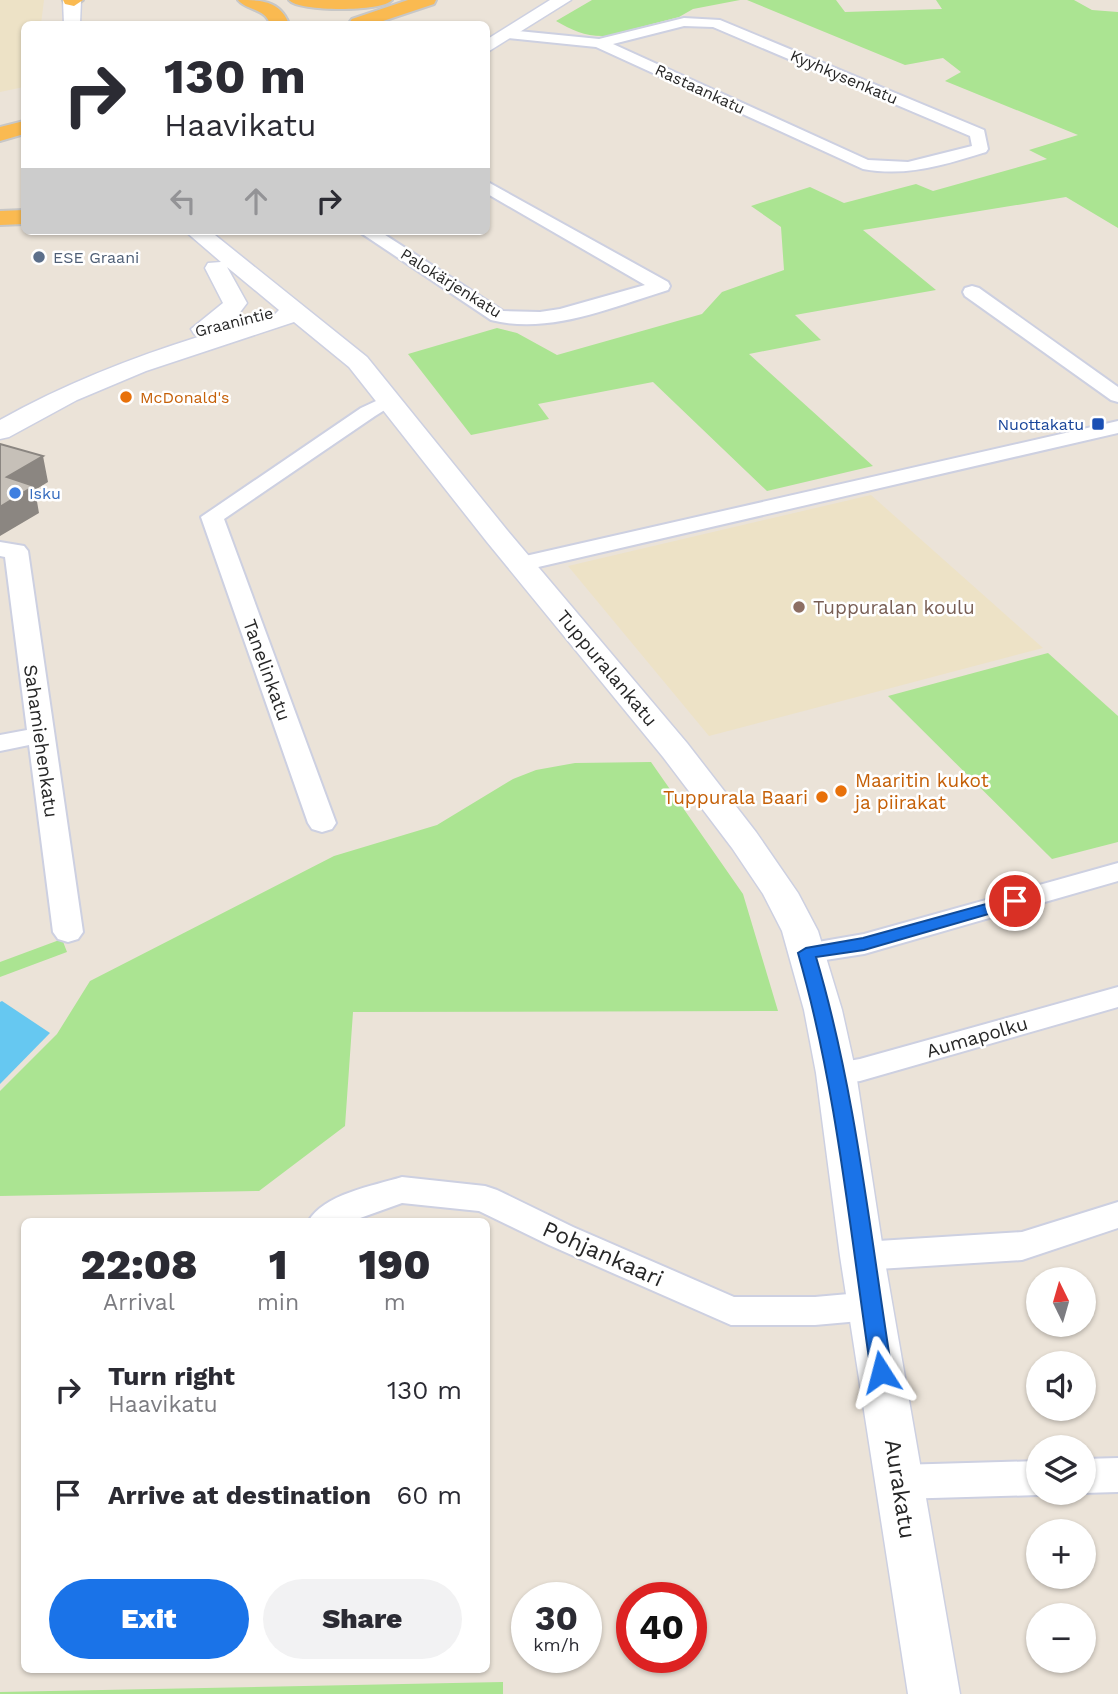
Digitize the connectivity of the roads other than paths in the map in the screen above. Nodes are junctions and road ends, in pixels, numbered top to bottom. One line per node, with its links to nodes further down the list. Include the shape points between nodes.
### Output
1 (73, 0): 7 (street)
2 (247, 0): 8 (highway, via 270,9)
3 (298, 0): 4 (highway)
4 (383, 0)
5 (562, 0): 11 (street)
6 (435, 2): 9 (highway); 10 (highway)
7 (72, 21)
8 (279, 21)
9 (365, 21)
10 (390, 21)
11 (508, 34): 12 (street, Rastaankatu); 13 (street)
12 (598, 43): 18 (street, Rastaankatu); 18 (street, Kyyhkysenkatu, via 684,22 715,23 978,133 980,149 911,169)
13 (490, 45)
14 (21, 117): 15 (highway)
15 (0, 122)
16 (21, 129): 17 (highway)
17 (0, 134)
18 (885, 170)
19 (490, 188): 28 (street, Palokärjenkatu, via 661,286 547,319 498,316)
20 (21, 210): 21 (highway)
21 (0, 212)
22 (21, 217): 23 (highway)
23 (0, 218)
24 (21, 223): 25 (highway)
25 (0, 224)
26 (175, 235): 29 (street, Tuppuralankatu)
27 (200, 235): 31 (street, Tuppuralankatu)
28 (372, 235)
29 (216, 268): 31 (street, Tuppuralankatu); 32 (street, via 235,303)
30 (972, 292): 33 (street)
31 (282, 314): 32 (street, Graanintie); 34 (street, Tuppuralankatu); 37 (street, Graanintie, via 111,373)
32 (203, 329): 35 (street, Graanintie, via 105,362)
33 (1118, 396)
34 (387, 399): 39 (street, Tuppuralankatu); 42 (street, Tanelinkatu, via 212,517)
35 (0, 413)
36 (1118, 427): 39 (street)
37 (0, 431)
38 (8, 550): 40 (street, Sahamiehenkatu)
39 (521, 564): 45 (street, Tuppuralankatu, via 744,840 780,893)
40 (40, 735): 41 (street); 44 (street, Sahamiehenkatu)
41 (0, 743)
42 (322, 823)
43 (1118, 872): 45 (street, via 864,944)
44 (68, 932)
45 (806, 953): 47 (street, Aurakatu)
46 (1118, 997): 47 (street, Aumapolku)
47 (836, 1073): 50 (street, Aurakatu)
48 (1118, 1215): 50 (street, via 1022,1246)
49 (332, 1218): 51 (street, Pohjankaari, via 402,1190 485,1199 731,1311)
50 (862, 1256): 51 (street, Aurakatu)
51 (871, 1306): 55 (street, Aurakatu)
52 (1118, 1475): 53 (street)
53 (1096, 1476)
54 (1026, 1478): 55 (street)
55 (898, 1482): 56 (street, Aurakatu)
56 (934, 1694)

